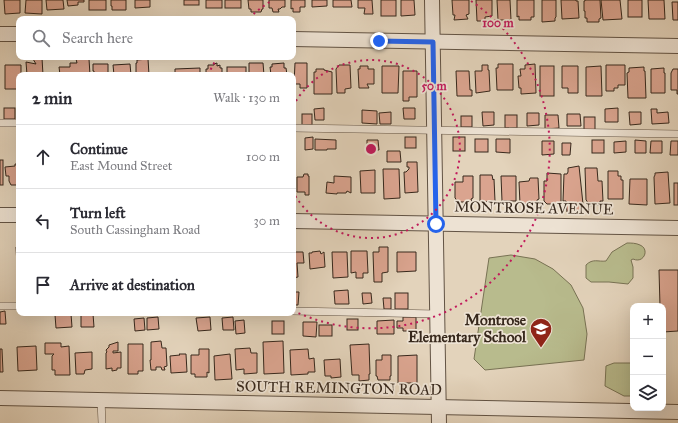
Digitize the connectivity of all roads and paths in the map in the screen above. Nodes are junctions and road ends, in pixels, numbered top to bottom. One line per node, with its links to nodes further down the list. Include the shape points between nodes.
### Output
1 (432, 0): 5 (street)
2 (0, 34): 3 (street)
3 (16, 34)
4 (296, 39): 5 (street)
5 (433, 42): 6 (street); 10 (street)
6 (678, 46)
7 (0, 123): 8 (lane)
8 (16, 123)
9 (296, 128): 10 (lane)
10 (434, 130): 11 (lane); 15 (street)
11 (678, 134)
12 (0, 215): 13 (street)
13 (16, 215)
14 (296, 221): 15 (street, MONTROSE AVENUE)
15 (436, 224): 16 (street, MONTROSE AVENUE); 20 (street)
16 (678, 228)
17 (0, 306): 18 (lane)
18 (16, 306)
19 (296, 311): 20 (lane)
20 (437, 314): 23 (street)
21 (0, 398): 22 (street, SOUTH REMINGTON ROAD)
22 (101, 400): 23 (street, SOUTH REMINGTON ROAD); 25 (lane)
23 (439, 407): 24 (street, SOUTH REMINGTON ROAD); 26 (street)
24 (678, 412)
25 (102, 423)
26 (440, 423)

